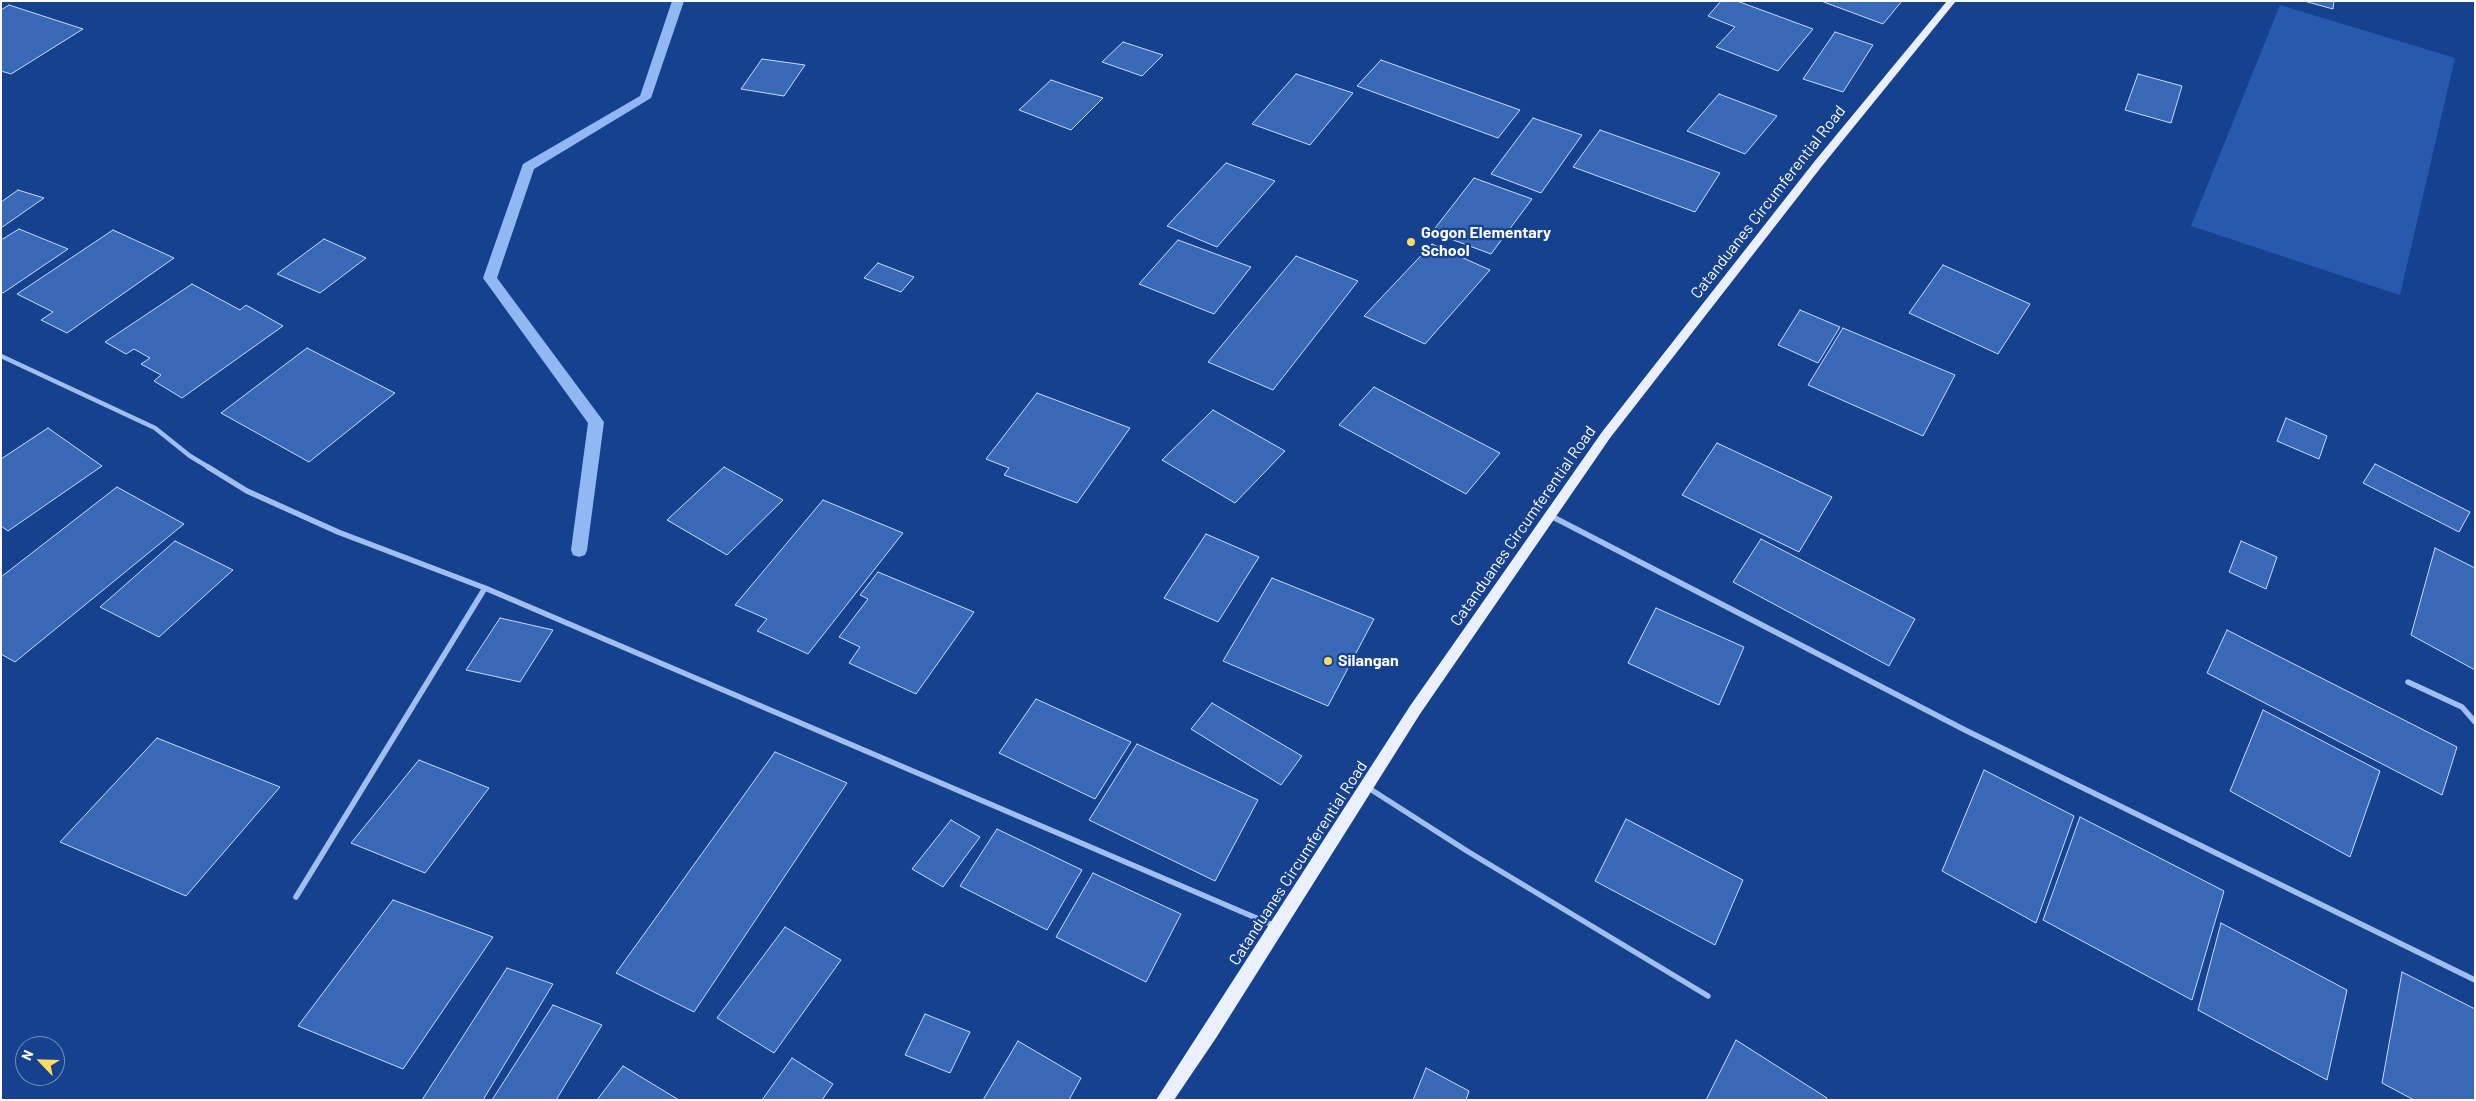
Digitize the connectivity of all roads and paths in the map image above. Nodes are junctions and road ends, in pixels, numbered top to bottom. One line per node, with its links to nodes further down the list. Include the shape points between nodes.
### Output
1 (1952, 1): 3 (main road, Catanduanes Circumferential Road, via 1818,164 1606,435)
2 (1, 356): 4 (street, via 155,428 190,456 247,491 338,532)
3 (1552, 516): 7 (main road, Catanduanes Circumferential Road); 10 (street, via 1965,730)
4 (485, 588): 8 (street); 9 (street)
5 (2408, 682): 6 (street, via 2462,706)
6 (2475, 722)
7 (1366, 786): 9 (main road, Catanduanes Circumferential Road); 11 (street, via 1467,851)
8 (296, 897)
9 (1276, 926): 12 (main road, Catanduanes Circumferential Road)
10 (2475, 980)
11 (1708, 996)
12 (1164, 1100)

